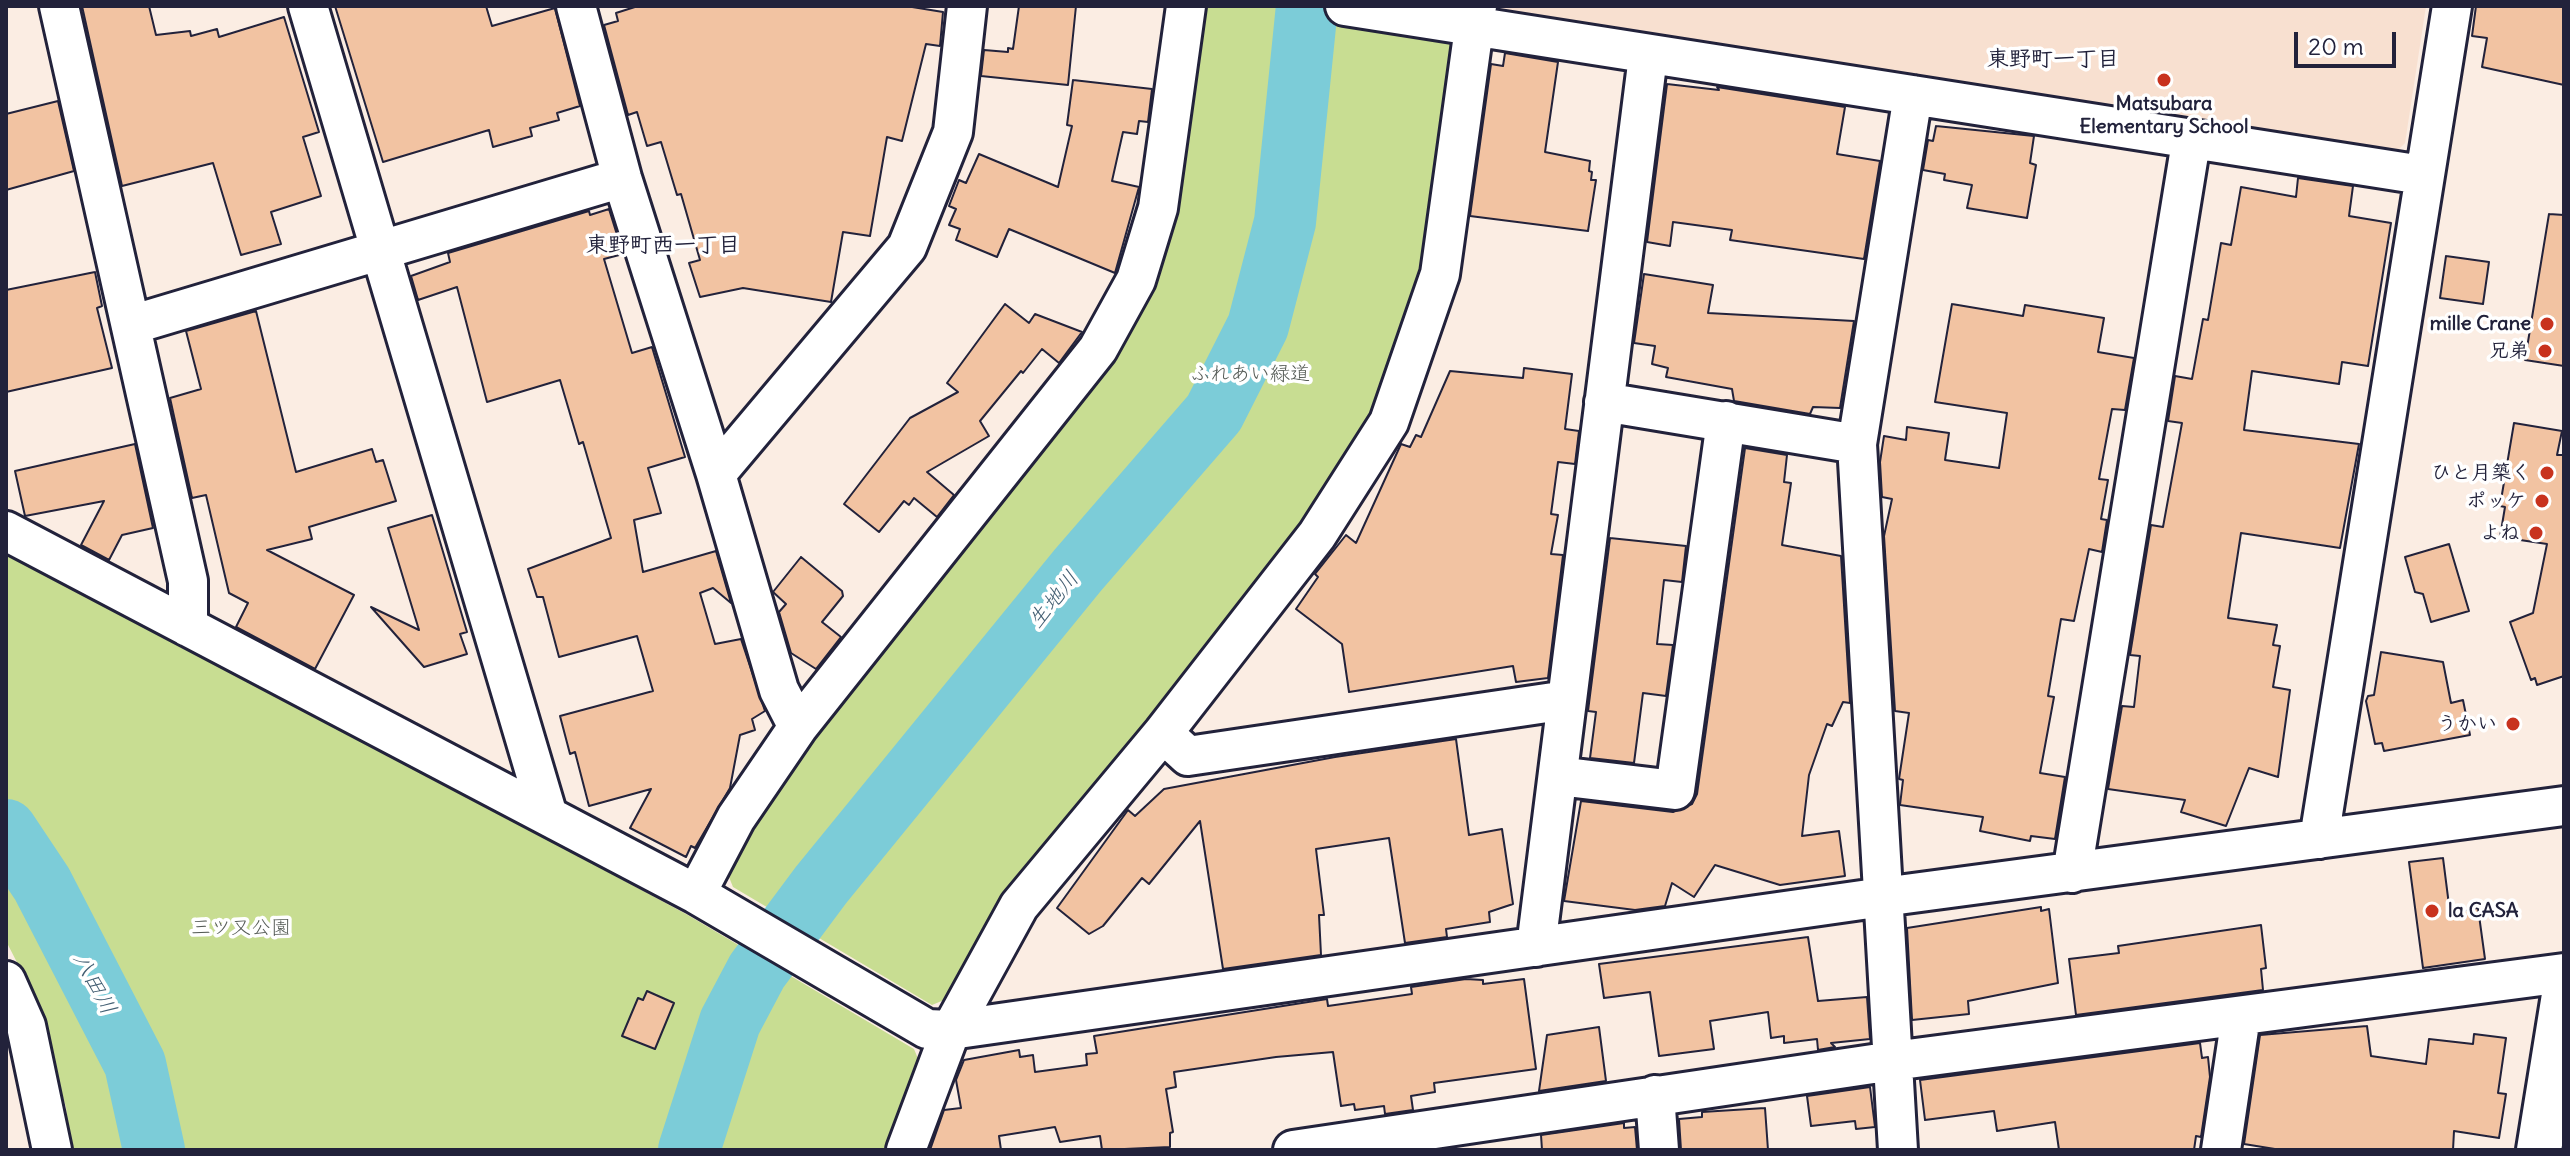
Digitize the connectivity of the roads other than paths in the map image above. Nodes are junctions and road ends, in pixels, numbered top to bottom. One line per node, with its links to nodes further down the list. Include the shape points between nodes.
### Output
1 (59, 6): 15 (street)
2 (308, 6): 14 (street)
3 (576, 6): 13 (street)
4 (967, 6): 19 (street, via 953,132 907,247)
5 (1186, 6): 23 (street, via 1158,208 1136,280 1098,349)
6 (2452, 6): 12 (street)
7 (1356, 8): 8 (street)
8 (1476, 16): 9 (street); 24 (street, via 1440,274 1389,422 1317,535)
9 (1648, 56): 10 (street); 16 (street)
10 (1913, 95): 11 (street); 18 (street)
11 (2191, 142): 12 (street); 29 (street)
12 (2422, 175): 28 (street)
13 (622, 178): 14 (street); 19 (street)
14 (380, 249): 15 (street); 27 (street)
15 (131, 325): 21 (street, via 188,581)
16 (1604, 402): 17 (street); 22 (street)
17 (1726, 421): 18 (street); 25 (street, via 1675,790)
18 (1857, 444): 31 (street)
19 (716, 474): 23 (street, via 779,690)
20 (6, 531): 21 (street)
21 (188, 627): 27 (street)
22 (1567, 700): 24 (street, via 1188,756); 25 (street)
23 (798, 727): 30 (street, via 736,818)
24 (1163, 733): 37 (street, via 1019,906)
25 (1558, 776): 32 (street)
26 (2564, 806): 28 (street)
27 (548, 816): 30 (street)
28 (2319, 839): 29 (street)
29 (2072, 873): 31 (street)
30 (696, 894): 37 (street)
31 (1883, 897): 32 (street); 38 (street)
32 (1536, 947): 37 (street)
33 (2564, 973): 36 (street)
34 (6, 981): 41 (street, via 26,1026)
35 (2564, 995): 47 (main road)
36 (2241, 1016): 38 (street); 46 (street)
37 (939, 1030): 42 (street)
38 (1893, 1061): 39 (street); 45 (street)
39 (1655, 1095): 40 (street); 44 (street)
40 (1412, 1142): 43 (street)
41 (45, 1144)
42 (906, 1150)
43 (1293, 1150)
44 (1659, 1150)
45 (1898, 1150)
46 (2221, 1150)
47 (2539, 1150)

